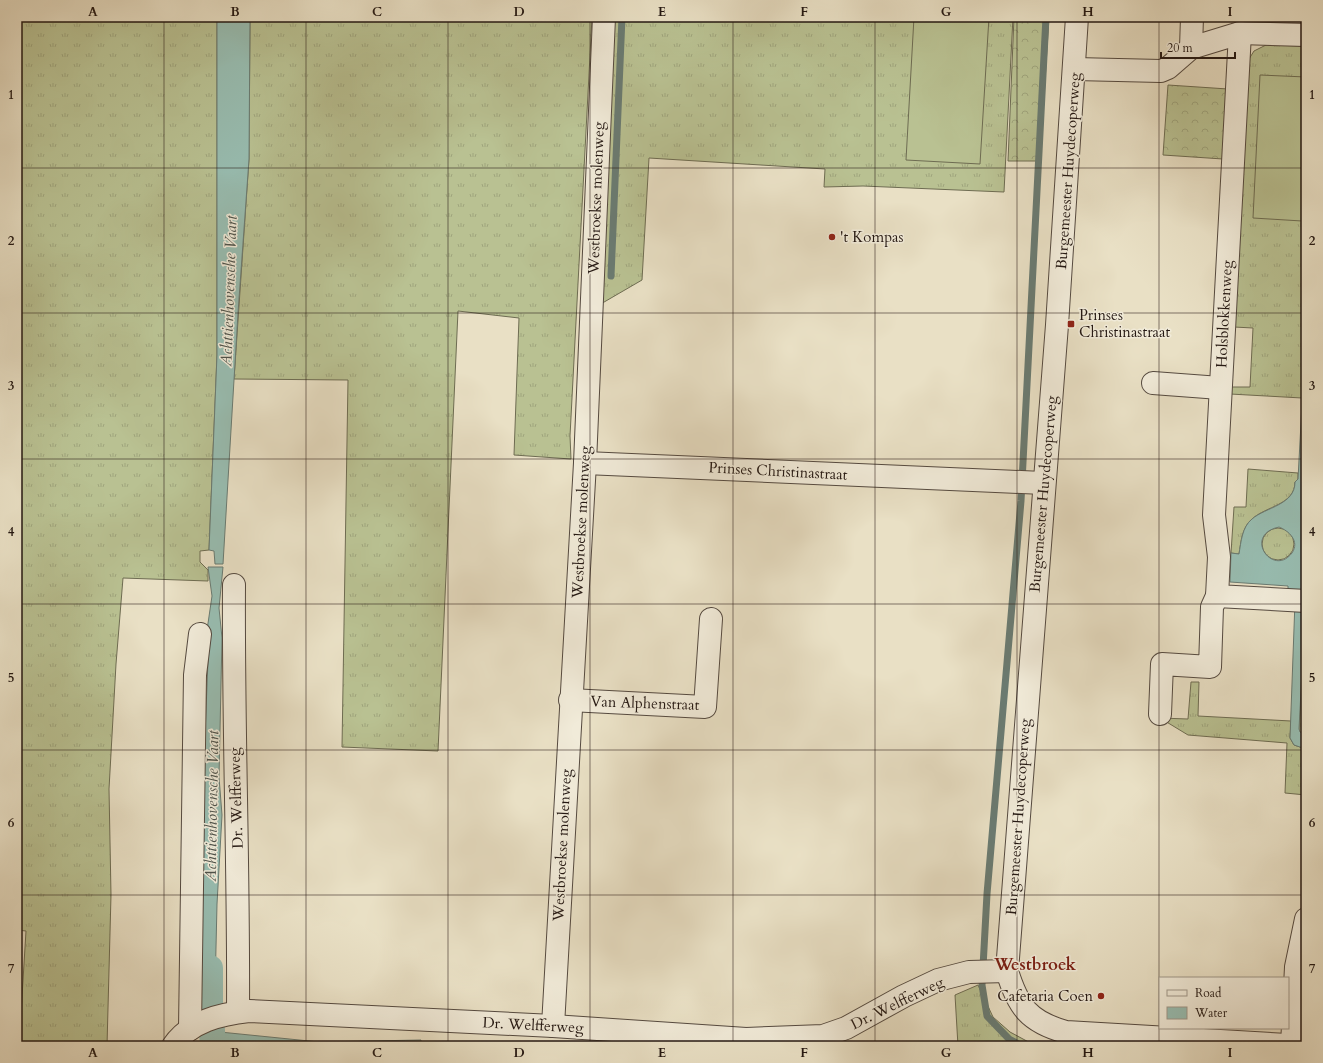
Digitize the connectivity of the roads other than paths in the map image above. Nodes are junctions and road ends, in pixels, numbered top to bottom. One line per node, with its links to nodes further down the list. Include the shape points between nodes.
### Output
1 (604, 17): 10 (street, Westbroekse molenweg)
2 (1077, 17): 7 (street, Burgemeester Huydecoperweg)
3 (1192, 17): 6 (street)
4 (1240, 33): 5 (street); 6 (street); 9 (street, Holsblokkenweg)
5 (1306, 35)
6 (1191, 48): 7 (street, via 1161,71)
7 (1074, 69): 11 (street, Burgemeester Huydecoperweg, via 1057,325)
8 (1153, 384): 9 (street)
9 (1220, 388): 13 (street, Holsblokkenweg, via 1214,514 1219,557)
10 (585, 463): 11 (street, Prinses Christinastraat); 17 (street, Westbroekse molenweg)
11 (1043, 483): 20 (street, Burgemeester Huydecoperweg)
12 (234, 585): 21 (street, Dr. Welfferweg, via 233,689 238,889)
13 (1216, 596): 14 (street); 18 (street, Holsblokkenweg, via 1212,607 1210,667 1162,664)
14 (1302, 601)
15 (711, 619): 17 (street, Van Alphenstraat, via 705,707)
16 (200, 634): 23 (street, via 195,683)
17 (570, 700): 22 (street, Westbroekse molenweg)
18 (1160, 714)
19 (1306, 919): 26 (street, via 1296,967)
20 (1002, 971): 22 (street, Dr. Welfferweg, via 976,972 938,980 846,1028 823,1036 746,1039); 24 (street, via 1022,1006 1038,1022)
21 (235, 1012): 22 (street, Dr. Welfferweg); 23 (street, Dr. Welfferweg, via 204,1021)
22 (553, 1026)
23 (192, 1028): 25 (street, Dr. Welfferweg)
24 (1098, 1040): 26 (street)
25 (173, 1046)
26 (1298, 1046)

